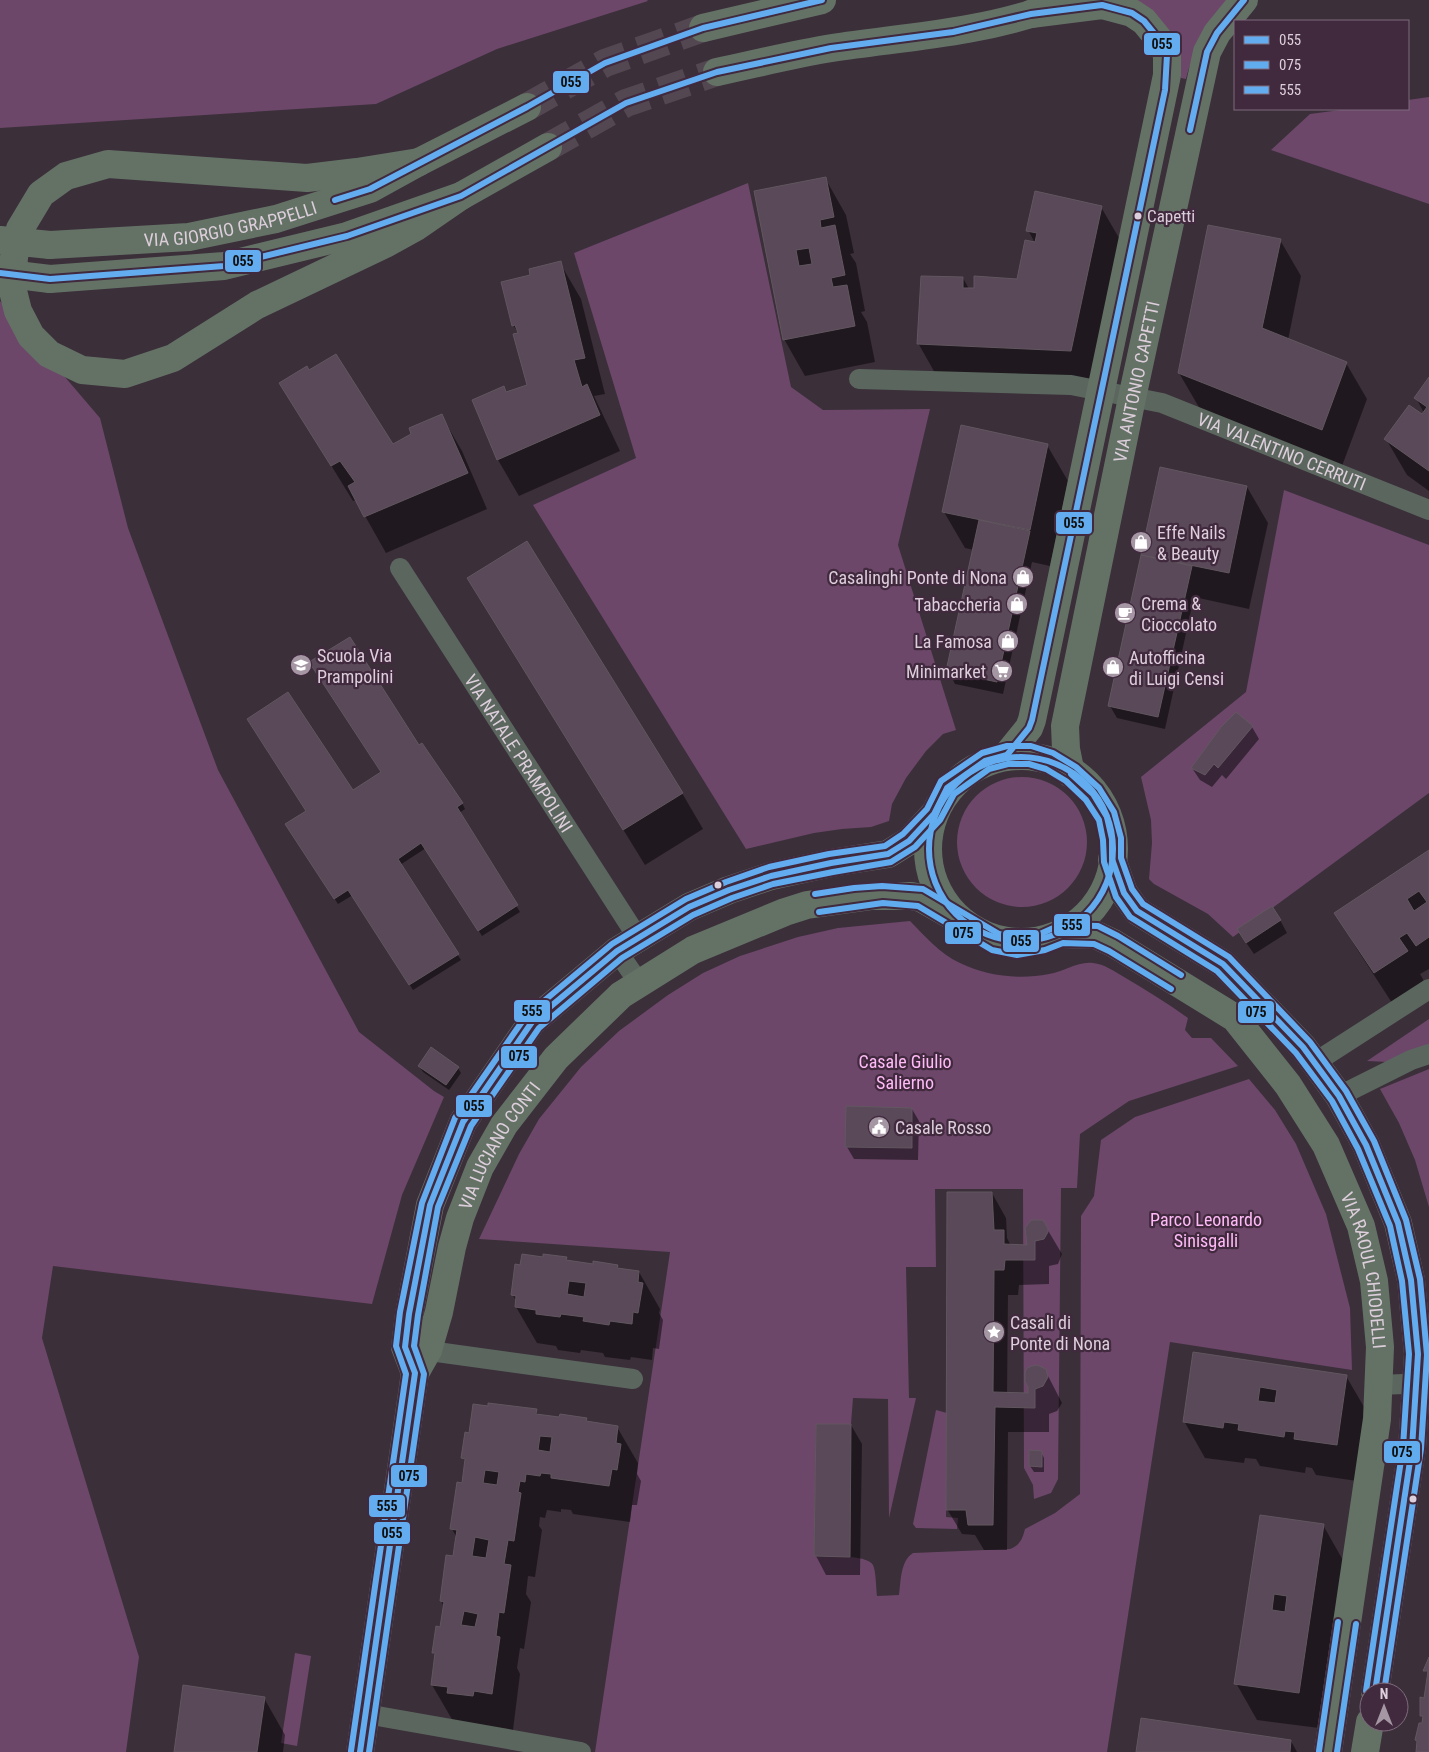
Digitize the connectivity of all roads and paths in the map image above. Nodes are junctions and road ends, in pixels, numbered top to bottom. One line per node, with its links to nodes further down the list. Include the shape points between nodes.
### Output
1 (822, 0): 5 (main road)
2 (1071, 0): 4 (main road)
3 (1244, 0): 15 (main road, VIA ANTONIO CAPETTI, via 1217,33 1207,52)
4 (1031, 14): 6 (main road, via 954,32 831,48); 14 (main road, VIA ANTONIO CAPETTI, via 1102,5 1132,13 1154,31 1167,55 1165,90)
5 (703, 28)
6 (717, 72)
7 (527, 107): 9 (main road, VIA GIORGIO GRAPPELLI)
8 (548, 147): 10 (main road, VIA GIORGIO GRAPPELLI)
9 (419, 162): 10 (main road, via 307,178 108,164 66,176 41,194 20,229 12,287 18,311 31,336 49,354 82,370 125,374 174,358 257,305 387,243); 11 (main road, VIA GIORGIO GRAPPELLI, bridge, via 370,190 276,219 189,237 50,245)
10 (461, 196): 12 (main road, VIA GIORGIO GRAPPELLI, bridge, via 347,236 224,266 50,279)
11 (0, 240)
12 (0, 273)
13 (859, 379): 14 (street, VIA ANTONIO CAPETTI, via 1070,385)
14 (1101, 391): 15 (street, VIA VALENTINO CERRUTI); 18 (main road, VIA ANTONIO CAPETTI, via 1032,720)
15 (1132, 398): 16 (street, VIA VALENTINO CERRUTI, via 1162,403); 19 (main road, VIA ANTONIO CAPETTI, via 1064,726)
16 (1429, 510)
17 (400, 568): 24 (street, VIA NATALE PRAMPOLINI)
18 (1007, 755): 19 (main road, via 1030,755); 20 (main road, via 986,761 947,788)
19 (1072, 774): 21 (main road, via 1093,794 1107,817)
20 (934, 814): 22 (main road, via 930,846 934,875 945,902); 24 (main road, VIA LUCIANO CONTI, via 909,842 888,854 779,874 729,890 690,907)
21 (1112, 859): 23 (main road, via 1107,884 1097,904); 28 (main road, via 1124,893 1137,911 1223,964 1303,1047)
22 (963, 922): 23 (main road, VIA LUCIANO CONTI, via 996,942 1018,946 1043,942); 25 (main road, VIA LUCIANO CONTI, via 921,898 911,896 872,896 807,905 693,950)
23 (1061, 934): 33 (main road, VIA RAOUL CHIODELLI, via 1096,935 1113,943 1235,1018 1288,1085 1326,1145 1360,1226 1374,1281 1380,1347)
24 (627, 945): 25 (street); 30 (main road, VIA LUCIANO CONTI, via 532,1022 462,1122 430,1205 409,1314)
25 (639, 983): 30 (main road, VIA LUCIANO CONTI, via 621,995 556,1058 504,1125 480,1167 465,1205 452,1247 438,1316)
26 (1429, 989): 28 (street)
27 (1429, 1054): 29 (street)
28 (1314, 1063): 29 (main road)
29 (1338, 1096): 32 (main road, via 1366,1145 1398,1223 1411,1280)
30 (416, 1357): 31 (street); 35 (main road, VIA LUCIANO CONTI)
31 (633, 1379)
32 (1423, 1383): 33 (street); 34 (main road)
33 (1379, 1385): 39 (main road, VIA RAOUL CHIODELLI, via 1375,1433)
34 (1376, 1682)
35 (366, 1714): 37 (main road, VIA LUCIANO CONTI); 38 (street)
36 (1368, 1732): 40 (main road)
37 (360, 1752)
38 (581, 1752)
39 (1328, 1752)
40 (1365, 1752)

